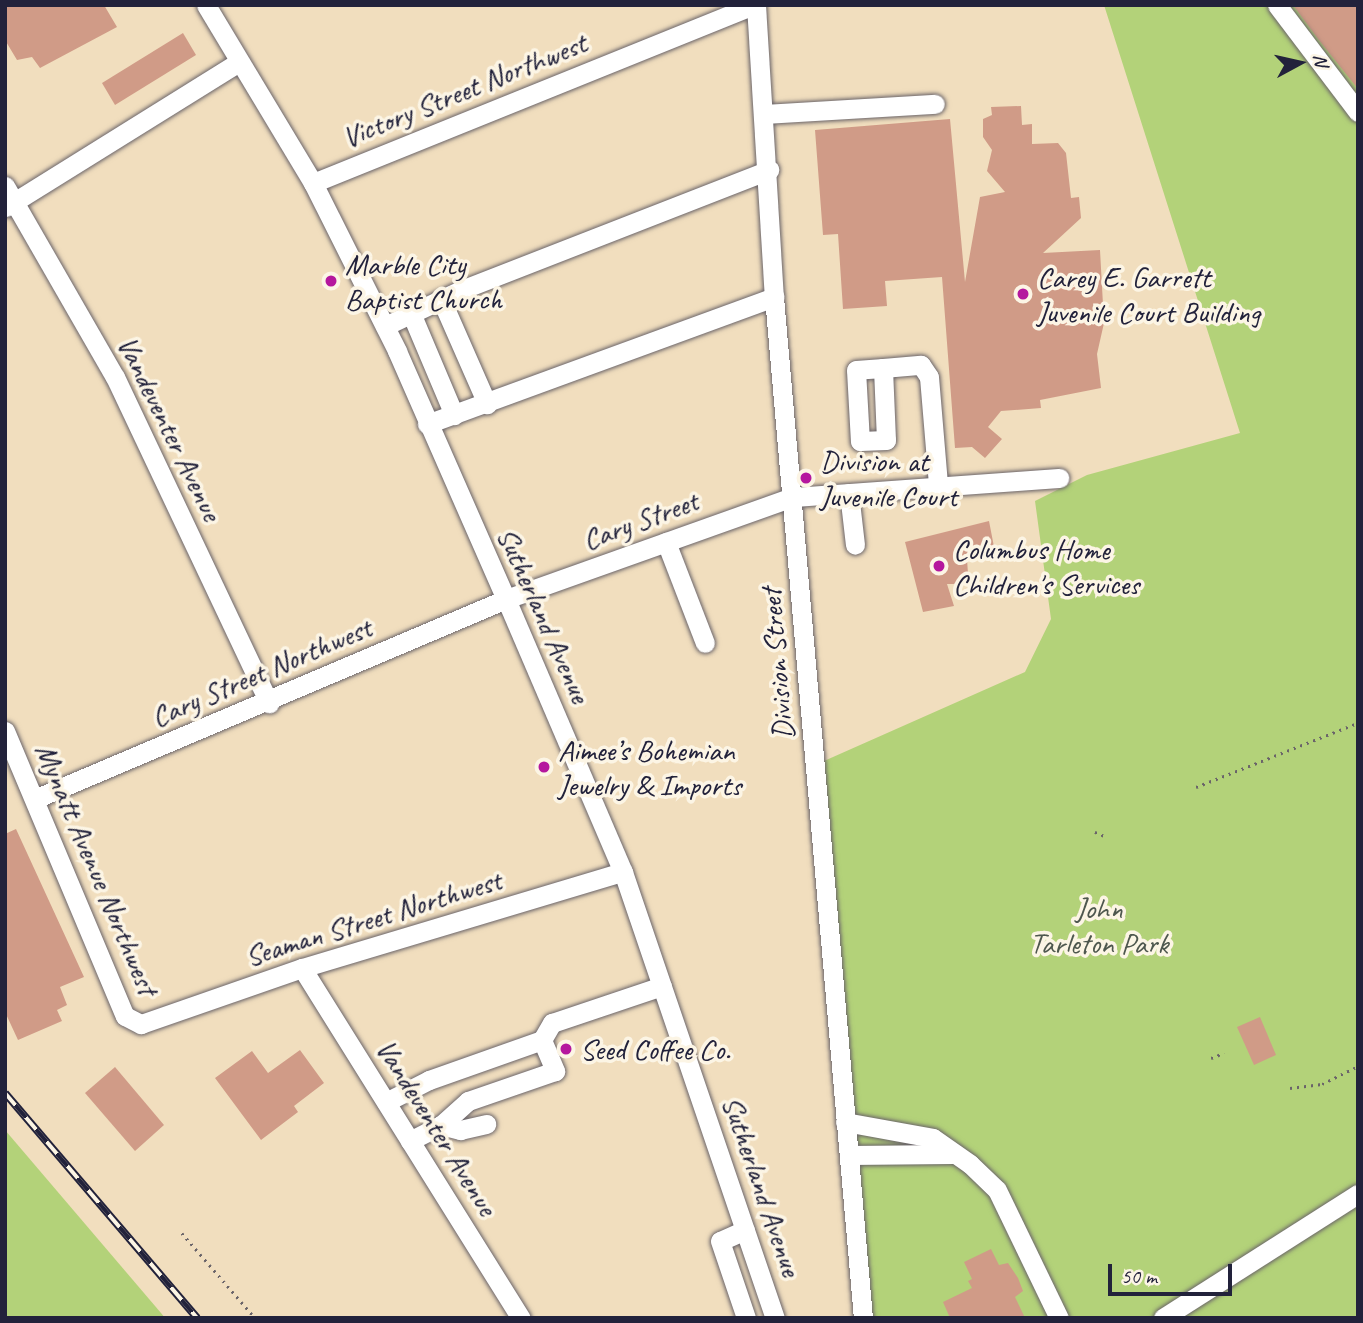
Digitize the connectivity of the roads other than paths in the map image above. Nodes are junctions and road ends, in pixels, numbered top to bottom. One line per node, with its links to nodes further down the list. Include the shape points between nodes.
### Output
1 (206, 5): 4 (street, Sutherland Avenue)
2 (755, 5): 7 (street, Division Street); 9 (street, Victory Street Northwest)
3 (1277, 5): 6 (street)
4 (240, 62): 9 (street, Sutherland Avenue); 10 (street)
5 (935, 104): 7 (street)
6 (1358, 113)
7 (765, 114): 8 (street, Division Street)
8 (769, 170): 11 (street, Division Street); 12 (street)
9 (313, 183): 14 (street, Sutherland Avenue)
10 (9, 198): 29 (street, Vandeventer Avenue, via 115,377)
11 (774, 297): 18 (street); 24 (street, Division Street)
12 (441, 299): 13 (street); 15 (street)
13 (411, 313): 14 (street); 17 (street)
14 (384, 326): 20 (street, Sutherland Avenue)
15 (469, 363): 17 (street); 18 (street)
16 (883, 368): 22 (street, via 921,365 929,377)
17 (438, 377): 19 (street)
18 (487, 404): 19 (street)
19 (454, 415): 20 (street)
20 (427, 424): 27 (street, Sutherland Avenue)
21 (1059, 478): 22 (street, Cary Street)
22 (938, 484): 23 (street, Cary Street)
23 (849, 493): 24 (street, Cary Street); 26 (street)
24 (793, 497): 25 (street, Cary Street); 38 (street, Division Street)
25 (666, 542): 27 (street, Cary Street); 28 (street)
26 (855, 545)
27 (506, 599): 29 (street, Cary Street Northwest); 32 (street, Sutherland Avenue)
28 (705, 643)
29 (269, 703): 31 (street, Cary Street Northwest)
30 (5, 731): 31 (street, Mynatt Avenue Northwest)
31 (37, 798): 35 (street, Mynatt Avenue Northwest, via 125,1016)
32 (623, 872): 33 (street, Seaman Street Northwest); 34 (street, Sutherland Avenue)
33 (302, 968): 35 (street, Seaman Street Northwest); 37 (street, Vandeventer Avenue)
34 (662, 986): 36 (street, via 552,1023); 45 (street, Sutherland Avenue)
35 (141, 1024)
36 (542, 1040): 37 (street, via 429,1080); 40 (street, via 555,1071 468,1101)
37 (386, 1102): 41 (street, Vandeventer Avenue)
38 (845, 1122): 42 (street, via 933,1138); 43 (street, Division Street)
39 (486, 1124): 40 (street, via 460,1130)
40 (441, 1125): 41 (street)
41 (410, 1141): 46 (street, Vandeventer Avenue)
42 (952, 1154): 43 (street); 50 (street, via 970,1164 997,1191)
43 (849, 1155): 49 (street, Division Street)
44 (1358, 1194): 51 (street)
45 (746, 1230): 47 (street, via 720,1241); 48 (street, Sutherland Avenue)
46 (521, 1318)
47 (746, 1318)
48 (775, 1318)
49 (863, 1318)
50 (1059, 1318)
51 (1163, 1318)

